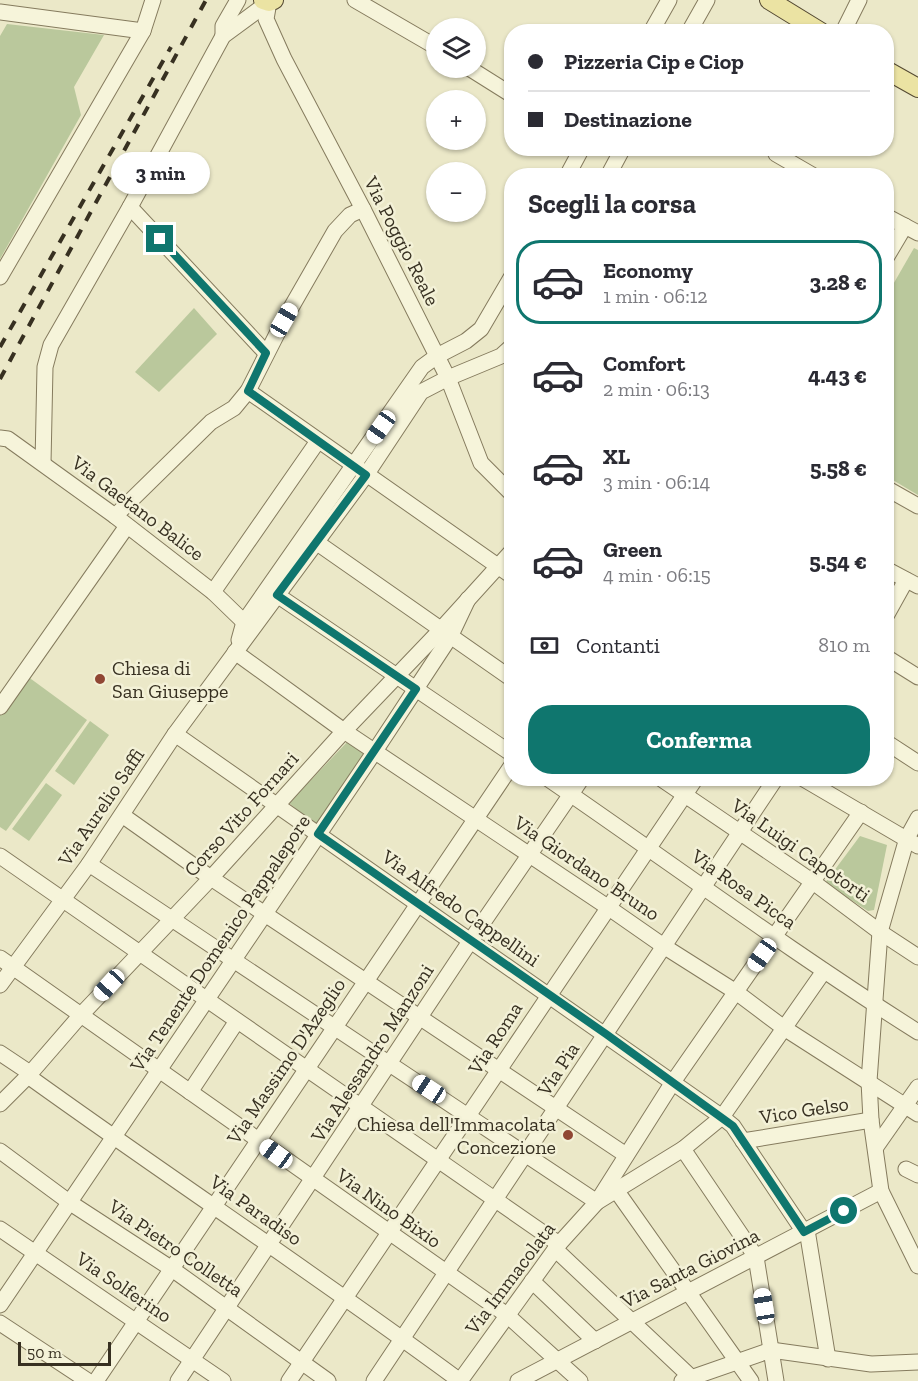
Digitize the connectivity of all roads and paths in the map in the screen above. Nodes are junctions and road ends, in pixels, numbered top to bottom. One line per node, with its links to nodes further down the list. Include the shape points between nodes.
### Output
1 (153, 0): 14 (street)
2 (238, 0): 15 (street, via 223,26)
3 (355, 0): 16 (street)
4 (669, 0): 10 (street)
5 (707, 0): 11 (street)
6 (769, 0): 12 (main road)
7 (859, 0): 13 (street)
8 (272, 1): 15 (street); 24 (street, Via Poggio Reale, via 266,19)
9 (1, 14): 14 (street)
10 (656, 24)
11 (694, 24)
12 (808, 24)
13 (847, 24)
14 (143, 31): 28 (street)
15 (223, 36): 23 (street)
16 (426, 41)
17 (894, 74): 19 (main road)
18 (485, 78): 20 (street)
19 (918, 88)
20 (504, 90)
21 (785, 156): 22 (street)
22 (802, 168)
23 (130, 207): 30 (street); 37 (street, via 51,345 45,367)
24 (363, 209): 30 (street, via 350,215 335,231); 32 (street, Via Poggio Reale)
25 (894, 220): 26 (street)
26 (911, 230): 27 (street)
27 (894, 249)
28 (0, 277)
29 (504, 290): 32 (street, Via Aurelio Saffi, via 481,329)
30 (266, 353): 34 (street)
31 (504, 353): 33 (street, Via Aurelio Saffi)
32 (437, 356): 33 (street, Via Poggio Reale); 38 (street, Via Aurelio Saffi, via 422,368)
33 (448, 378): 38 (street, Via Aurelio Saffi, via 421,392); 39 (street, Via Poggio Reale, via 481,463)
34 (248, 391): 36 (street); 42 (street)
35 (0, 437): 37 (street, Via Gaetano Balice)
36 (318, 441): 38 (street); 50 (street)
37 (43, 463): 42 (street, Via Gaetano Balice)
38 (360, 470): 44 (street, Via Aurelio Saffi); 46 (street); 53 (street, Via Aurelio Saffi)
39 (504, 486)
40 (894, 492): 41 (street)
41 (918, 506)
42 (115, 516): 43 (street, Via Gaetano Balice)
43 (127, 526): 50 (street, Via Gaetano Balice); 61 (street)
44 (316, 542): 51 (street, Via Aurelio Saffi); 54 (street)
45 (504, 560): 46 (street, Corso Vito Fornari)
46 (498, 566): 47 (street); 54 (street, Corso Vito Fornari, via 468,599)
47 (504, 570)
48 (894, 573): 49 (street)
49 (912, 583): 52 (street)
50 (213, 592): 53 (street, Via Gaetano Balice)
51 (277, 595): 55 (street, Via Aurelio Saffi); 58 (street)
52 (894, 606)
53 (244, 622): 55 (street, Via Aurelio Saffi)
54 (445, 633): 57 (street); 58 (street, Corso Vito Fornari); 60 (street, Via Tenente Domenico Pappalepore)
55 (235, 652): 62 (street, Via Giordano Bruno); 63 (street, Via Aurelio Saffi)
56 (894, 662): 59 (street)
57 (504, 674)
58 (395, 676): 60 (street); 62 (street, Corso Vito Fornari)
59 (918, 677)
60 (416, 689): 65 (street); 66 (street, Via Tenente Domenico Pappalepore)
61 (0, 707)
62 (344, 731): 66 (street, Via Giordano Bruno); 77 (street, Corso Vito Fornari)
63 (175, 734): 77 (street, Via Alfredo Cappellini); 79 (street, Via Aurelio Saffi)
64 (894, 747): 67 (street)
65 (504, 749)
66 (375, 751): 80 (street, Via Giordano Bruno); 83 (street, Via Tenente Domenico Pappalepore)
67 (918, 763)
68 (504, 776): 80 (street, Via Massimo D'Azeglio)
69 (558, 786): 75 (street, Via Rosa Picca)
70 (577, 786): 75 (street, Via Alessandro Manzoni)
71 (671, 786): 76 (street, Via Luigi Capotorti)
72 (691, 786): 76 (street, Via Roma)
73 (771, 786): 82 (street, Via Pia)
74 (815, 786): 78 (street)
75 (571, 795): 85 (street, Via Rosa Picca); 86 (street, Via Alessandro Manzoni)
76 (685, 796): 82 (street, Via Luigi Capotorti); 85 (street, Via Roma)
77 (277, 805): 83 (street, Via Alfredo Cappellini); 89 (street, Corso Vito Fornari)
78 (861, 813): 84 (street); 90 (street, Via Immacolata)
79 (122, 815): 88 (street, Via Aurelio Saffi); 89 (street)
80 (475, 818): 86 (street, Via Giordano Bruno); 93 (street, Via Massimo D'Azeglio)
81 (918, 818): 84 (street)
82 (740, 833): 90 (street, Via Luigi Capotorti); 91 (street, Via Pia)
83 (318, 834): 93 (street, Via Alfredo Cappellini); 95 (street, Via Tenente Domenico Pappalepore)
84 (912, 842): 97 (street)
85 (650, 849): 91 (street, Via Rosa Picca); 94 (street, Via Roma)
86 (531, 855): 94 (street, Via Giordano Bruno); 99 (street, Via Alessandro Manzoni)
87 (2, 860): 92 (street)
88 (89, 864): 92 (street, Via Aurelio Saffi); 96 (street)
89 (211, 878): 95 (street); 96 (street, Corso Vito Fornari)
90 (813, 882): 97 (street, Via Luigi Capotorti); 98 (street, Via Immacolata)
91 (704, 887): 98 (street, Via Rosa Picca); 100 (street, Via Pia)
92 (63, 900): 101 (street); 104 (street, Via Aurelio Saffi)
93 (418, 903): 99 (street, Via Alfredo Cappellini); 106 (street, Via Massimo D'Azeglio)
94 (609, 908): 100 (street, Via Giordano Bruno); 109 (street, Via Roma)
95 (265, 914): 103 (street, Via Tenente Domenico Pappalepore); 106 (street)
96 (173, 919): 101 (street, Corso Vito Fornari); 103 (street)
97 (880, 932): 102 (street, Via Luigi Capotorti); 111 (street)
98 (775, 936): 105 (street, Via Rosa Picca); 108 (street, Via Immacolata)
99 (471, 940): 109 (street, Via Alfredo Cappellini); 113 (street, Via Alessandro Manzoni)
100 (664, 947): 108 (street, Via Giordano Bruno); 118 (street, Via Pia)
101 (138, 954): 110 (street); 112 (street, Corso Vito Fornari)
102 (918, 957)
103 (233, 960): 110 (street, Via Tenente Domenico Pappalepore); 115 (street)
104 (6, 963): 107 (street, Via Aurelio Saffi); 112 (street, Via Nino Bixio)
105 (824, 971): 111 (street, Via Rosa Picca); 116 (street, Via Immacolata)
106 (366, 980): 113 (street); 115 (street, Via Massimo D'Azeglio)
107 (0, 985)
108 (735, 992): 116 (street, Via Giordano Bruno); 126 (street, Via Immacolata)
109 (549, 994): 118 (street, Via Alfredo Cappellini); 122 (street, Via Roma)
110 (208, 1000): 114 (street); 123 (street, Via Tenente Domenico Pappalepore)
111 (875, 1005): 117 (street, Via Rosa Picca); 125 (street)
112 (80, 1016): 123 (street, Via Nino Bixio); 124 (street, Corso Vito Fornari)
113 (421, 1017): 120 (street, Via Alessandro Manzoni); 122 (street)
114 (237, 1021): 121 (street); 128 (street)
115 (334, 1027): 120 (street); 121 (street, Via Massimo D'Azeglio)
116 (784, 1028): 125 (street, Via Giordano Bruno); 134 (street, Via Immacolata)
117 (918, 1032)
118 (606, 1034): 126 (street, Via Alfredo Cappellini); 131 (street, Via Pia)
119 (0, 1053): 124 (street, Via Paradiso)
120 (390, 1064): 130 (street, Via Alessandro Manzoni); 133 (street)
121 (307, 1069): 130 (street); 137 (street, Via Massimo D'Azeglio)
122 (500, 1069): 131 (street); 133 (street, Via Roma)
123 (159, 1072): 128 (street, Via Nino Bixio); 136 (street, Via Tenente Domenico Pappalepore)
124 (29, 1074): 129 (street, Corso Vito Fornari); 136 (street, Via Paradiso)
125 (869, 1081): 132 (street, Via Giordano Bruno); 135 (street)
126 (673, 1082): 134 (street, Via Alfredo Cappellini); 143 (street, Via Immacolata)
127 (918, 1087): 132 (street)
128 (190, 1092): 137 (street, Via Nino Bixio)
129 (0, 1104)
130 (361, 1108): 144 (street); 145 (street, Via Alessandro Manzoni)
131 (557, 1109): 142 (street, Via Pia); 143 (street)
132 (912, 1109): 139 (street)
133 (468, 1115): 142 (street); 144 (street, Via Roma)
134 (722, 1117): 138 (street, Via Alfredo Cappellini); 140 (street, Via Immacolata)
135 (871, 1120): 138 (street, Vico Gelso); 139 (street)
136 (113, 1137): 149 (street, Via Tenente Domenico Pappalepore); 151 (street, Via Paradiso)
137 (258, 1141): 145 (street, Via Nino Bixio); 151 (street, Via Massimo D'Azeglio)
138 (743, 1141): 153 (street, Via Alfredo Cappellini)
139 (876, 1147): 147 (street)
140 (683, 1149): 146 (street, Via Immacolata); 158 (street)
141 (0, 1151): 149 (street, Via Pietro Colletta)
142 (526, 1154): 148 (street, Via Pia); 150 (street)
143 (626, 1155): 150 (street, Via Immacolata)
144 (437, 1161): 148 (street); 154 (street, Via Roma)
145 (313, 1180): 154 (street, Via Nino Bixio); 155 (street, Via Alessandro Manzoni)
146 (616, 1190): 150 (street, Via Immacolata); 163 (street)
147 (881, 1191): 153 (street, Via Santa Giovina); 159 (street)
148 (495, 1200): 156 (street); 161 (street, Via Pia)
149 (69, 1202): 157 (street, Via Tenente Domenico Pappalepore); 160 (street, Via Pietro Colletta)
150 (597, 1202): 156 (street, Via Immacolata)
151 (214, 1206): 155 (street, Via Paradiso); 160 (street, Via Massimo D'Azeglio)
152 (0, 1229): 157 (street, Via Solferino)
153 (806, 1231): 158 (street, Via Santa Giovina); 175 (street)
154 (389, 1232): 161 (street, Via Nino Bixio); 164 (street, Via Roma)
155 (269, 1245): 164 (street, Via Paradiso); 166 (street, Via Alessandro Manzoni)
156 (557, 1247): 162 (street, Via Immacolata); 169 (street)
157 (34, 1253): 165 (street, Via Tenente Domenico Pappalepore); 168 (street, Via Solferino)
158 (756, 1257): 163 (street, Via Santa Giovina); 173 (street)
159 (918, 1266)
160 (172, 1269): 166 (street, Via Pietro Colletta); 168 (street, Via Massimo D'Azeglio)
161 (446, 1273): 167 (street, Via Nino Bixio); 171 (street, Via Pia)
162 (532, 1281): 167 (street, Via Immacolata); 172 (street)
163 (689, 1293): 169 (street, Via Santa Giovina); 176 (street)
164 (345, 1298): 171 (street, Via Paradiso); 177 (street, Via Roma)
165 (0, 1305)
166 (227, 1308): 174 (street, Via Alessandro Manzoni); 177 (street, Via Pietro Colletta)
167 (507, 1315): 178 (street, Via Nino Bixio); 189 (street, Via Immacolata)
168 (137, 1321): 174 (street, Via Solferino); 183 (street, Via Massimo D'Azeglio)
169 (631, 1322): 172 (street, Via Santa Giovina); 181 (street)
170 (0, 1323): 182 (street)
171 (403, 1339): 188 (street, Via Pia); 189 (street, Via Paradiso)
172 (595, 1341): 178 (street, Via Santa Giovina)
173 (771, 1350): 175 (street); 176 (street); 193 (street)
174 (193, 1359): 184 (street, Via Alessandro Manzoni); 185 (street, Via Solferino)
175 (828, 1359): 179 (street, via 871,1364)
176 (737, 1360): 181 (street); 192 (street)
177 (302, 1361): 186 (street, Via Roma); 187 (street, Via Pietro Colletta)
178 (557, 1361): 180 (street, Via Santa Giovina); 191 (street, Via Nino Bixio)
179 (918, 1362)
180 (536, 1377): 190 (street, Via Santa Giovina)
181 (689, 1380)
182 (88, 1381)
183 (96, 1381)
184 (178, 1381)
185 (224, 1381)
186 (288, 1381)
187 (328, 1381)
188 (374, 1381)
189 (460, 1381)
190 (518, 1381)
191 (580, 1381)
192 (751, 1381)
193 (776, 1381)

